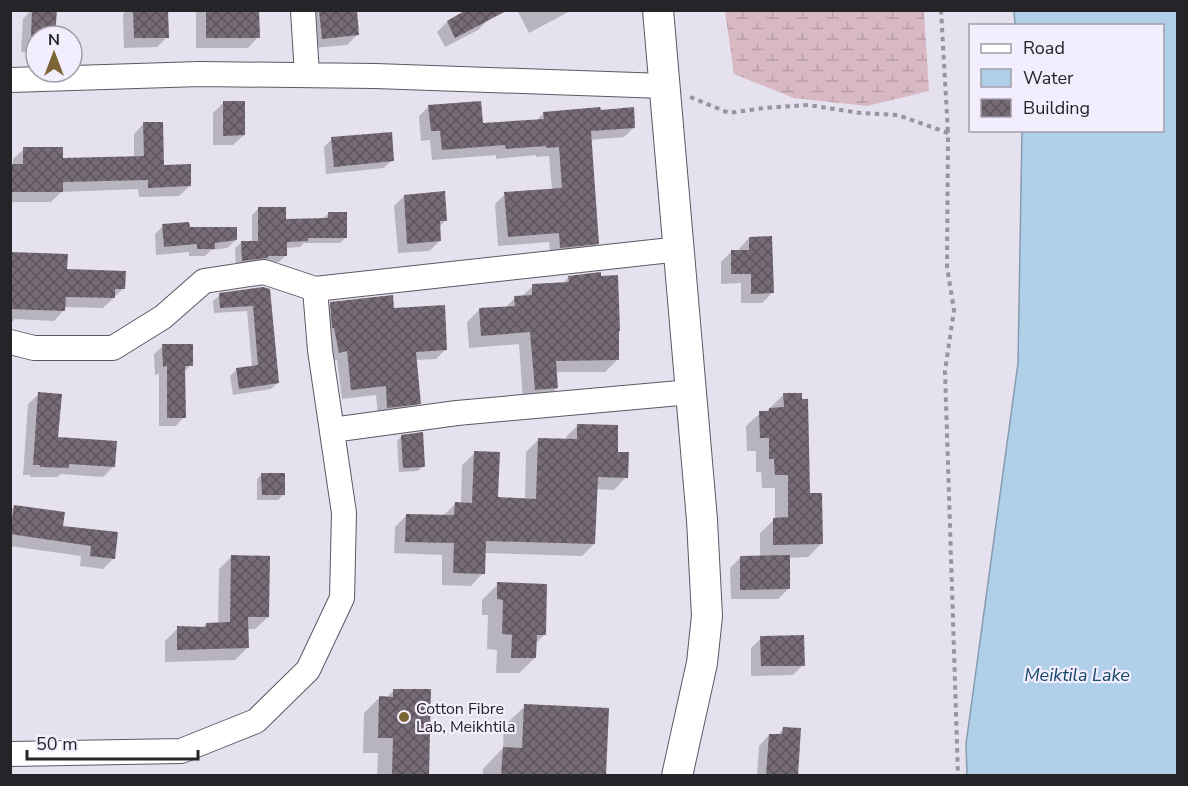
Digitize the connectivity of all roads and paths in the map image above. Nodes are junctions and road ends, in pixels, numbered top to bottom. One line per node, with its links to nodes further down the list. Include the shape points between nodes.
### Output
1 (303, 10): 4 (street)
2 (658, 10): 6 (street)
3 (941, 10): 7 (path)
4 (307, 75): 5 (street); 6 (street)
5 (10, 80)
6 (664, 86): 7 (path, via 729,113 808,105 898,115); 8 (street)
7 (948, 133): 15 (path, via 947,267 954,310 945,371)
8 (680, 249): 9 (street); 11 (street)
9 (315, 289): 10 (street, via 264,272 204,281 163,317 112,348 34,348); 12 (street)
10 (10, 342)
11 (691, 392): 12 (street, via 457,413); 14 (street, via 707,616 702,663)
12 (332, 430): 13 (street, via 344,513 342,598 308,670 256,721 181,751)
13 (10, 754)
14 (676, 776)
15 (958, 776)

